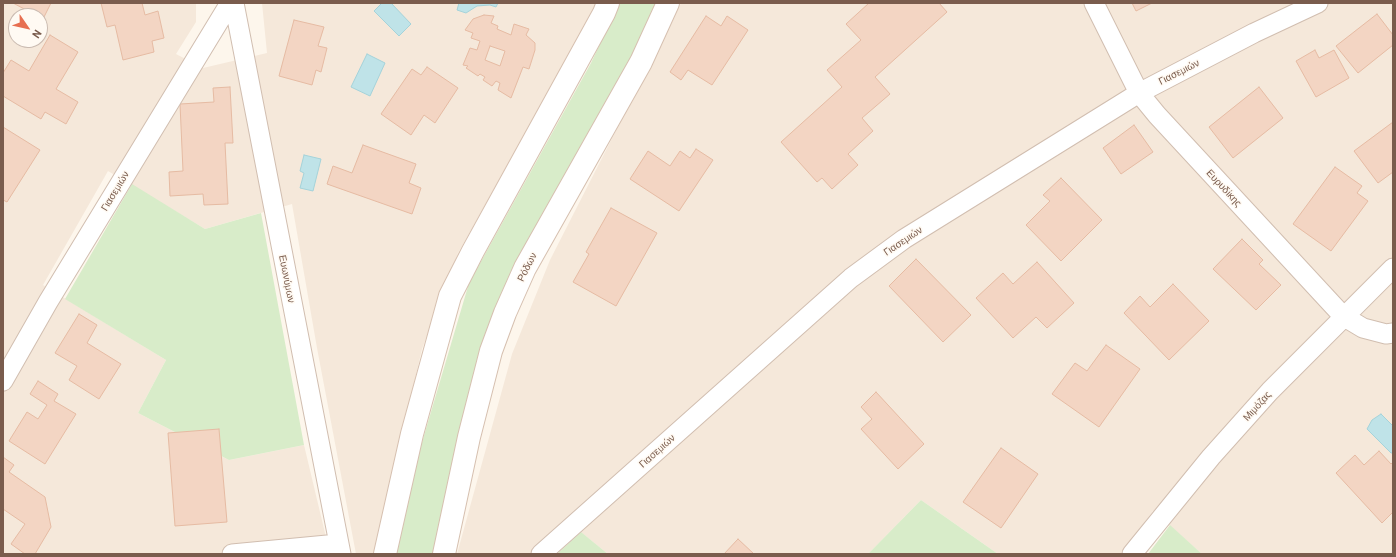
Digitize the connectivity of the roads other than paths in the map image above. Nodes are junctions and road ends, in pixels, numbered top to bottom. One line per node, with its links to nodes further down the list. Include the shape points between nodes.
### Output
1 (230, 3): 11 (street, Γιασεμιών, via 48,302)
2 (234, 3): 12 (street, Ευωνύμων)
3 (608, 3): 14 (street, via 450,296 412,434)
4 (668, 3): 15 (street, Ρόδων, via 641,62 525,268 505,313 491,350)
5 (1094, 3): 7 (street, Ευρυδίκης)
6 (1318, 3): 7 (street, Γιασεμιών)
7 (1139, 93): 9 (street, Ευρυδίκης, via 1156,115); 16 (street, Γιασεμιών, via 904,239 851,278)
8 (1393, 268): 9 (street, Μιμόζας)
9 (1343, 316): 10 (street, Ευρυδίκης, via 1363,328 1386,334); 17 (street, Μιμόζας, via 1211,457)
10 (1393, 333)
11 (3, 381)
12 (340, 549): 13 (street)
13 (232, 554)
14 (385, 554)
15 (444, 554)
16 (541, 554)
17 (1132, 554)

